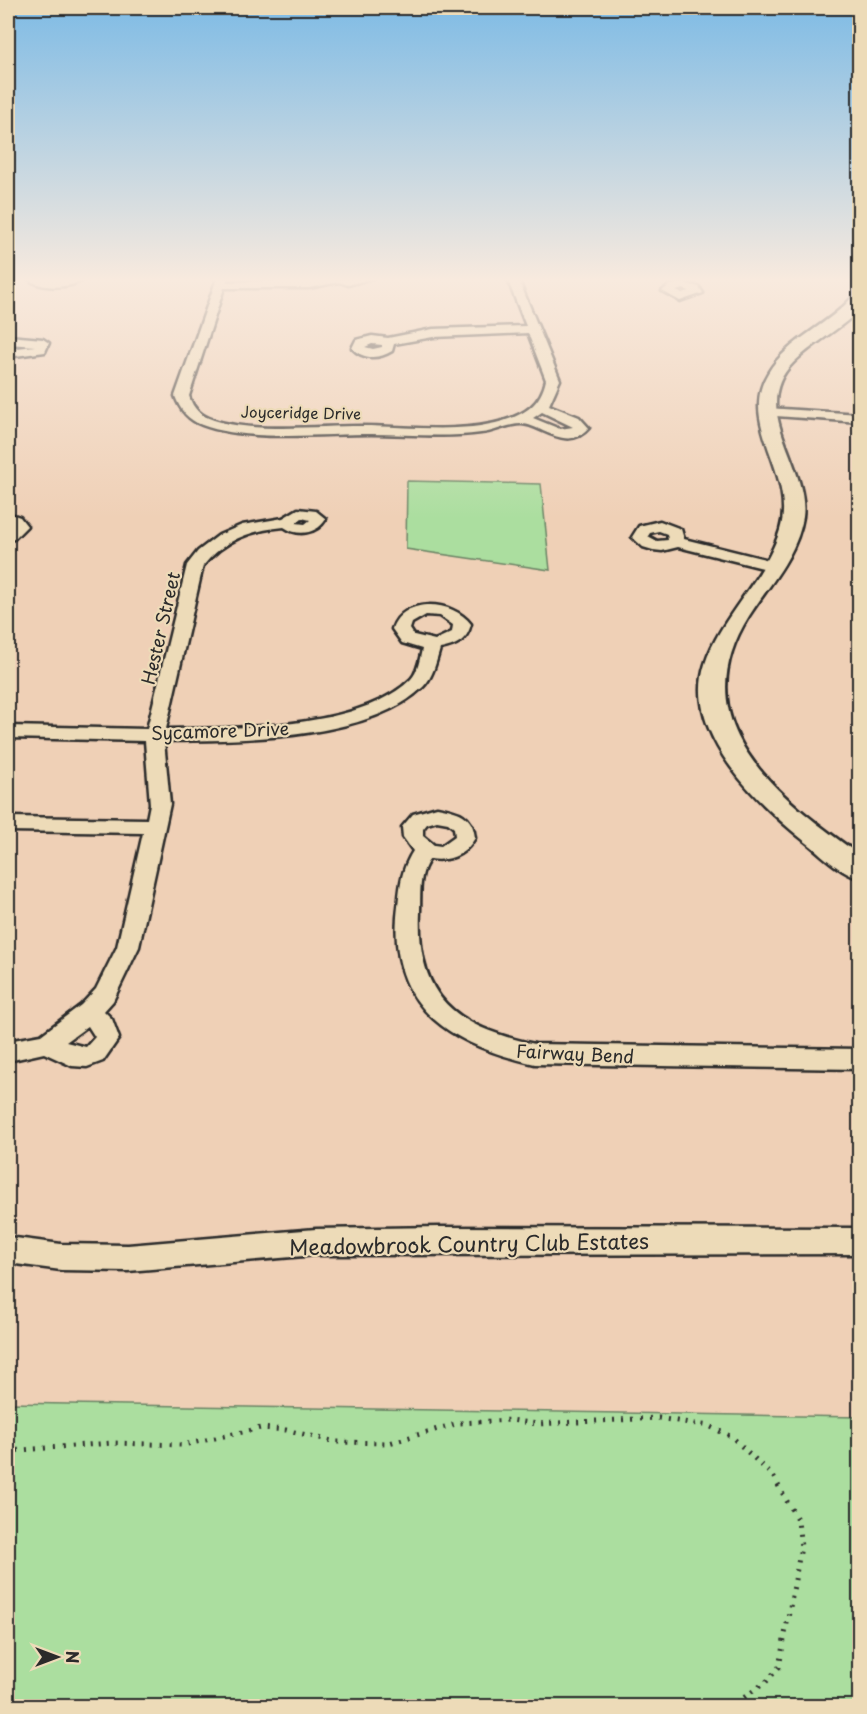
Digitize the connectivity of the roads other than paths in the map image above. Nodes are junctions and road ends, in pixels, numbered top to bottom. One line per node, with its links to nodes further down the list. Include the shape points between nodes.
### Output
1 (195, 358): 6 (street, Joyceridge Drive, via 182,396 184,407 192,415 218,426 468,430)
2 (545, 358): 4 (street, via 554,380)
3 (788, 358): 5 (street, via 769,387)
4 (541, 407): 6 (street, Joyceridge Drive); 6 (street, via 574,420 582,428 568,434)
5 (767, 412): 7 (street); 12 (street, via 794,506 789,531)
6 (521, 418)
7 (860, 418)
8 (8, 518): 10 (street, via 19,526)
9 (288, 522): 15 (street, Hester Street, via 235,532 205,551 195,565)
10 (8, 536)
11 (676, 542): 12 (street)
12 (771, 565): 19 (street, via 718,652 713,684 718,720 753,782 790,818)
13 (432, 646): 15 (street, Sycamore Drive, via 417,683 379,710 260,732)
14 (8, 732): 15 (street, Sycamore Drive)
15 (155, 734): 17 (street, Hester Street, via 153,761 160,804)
16 (8, 824): 17 (street)
17 (155, 826): 20 (street, Hester Street, via 128,947 105,995)
18 (426, 850): 23 (street, Fairway Bend, via 417,859 409,884 408,955 416,980 428,999 460,1029 507,1049 535,1054)
19 (860, 869)
20 (89, 1012): 21 (street, Hester Street); 21 (street, via 107,1032 98,1052 74,1058)
21 (47, 1043): 22 (street)
22 (8, 1051)
23 (860, 1059)
24 (860, 1241): 25 (street, Meadowbrook Country Club Estates, via 327,1242 128,1258 61,1257)
25 (8, 1250)

